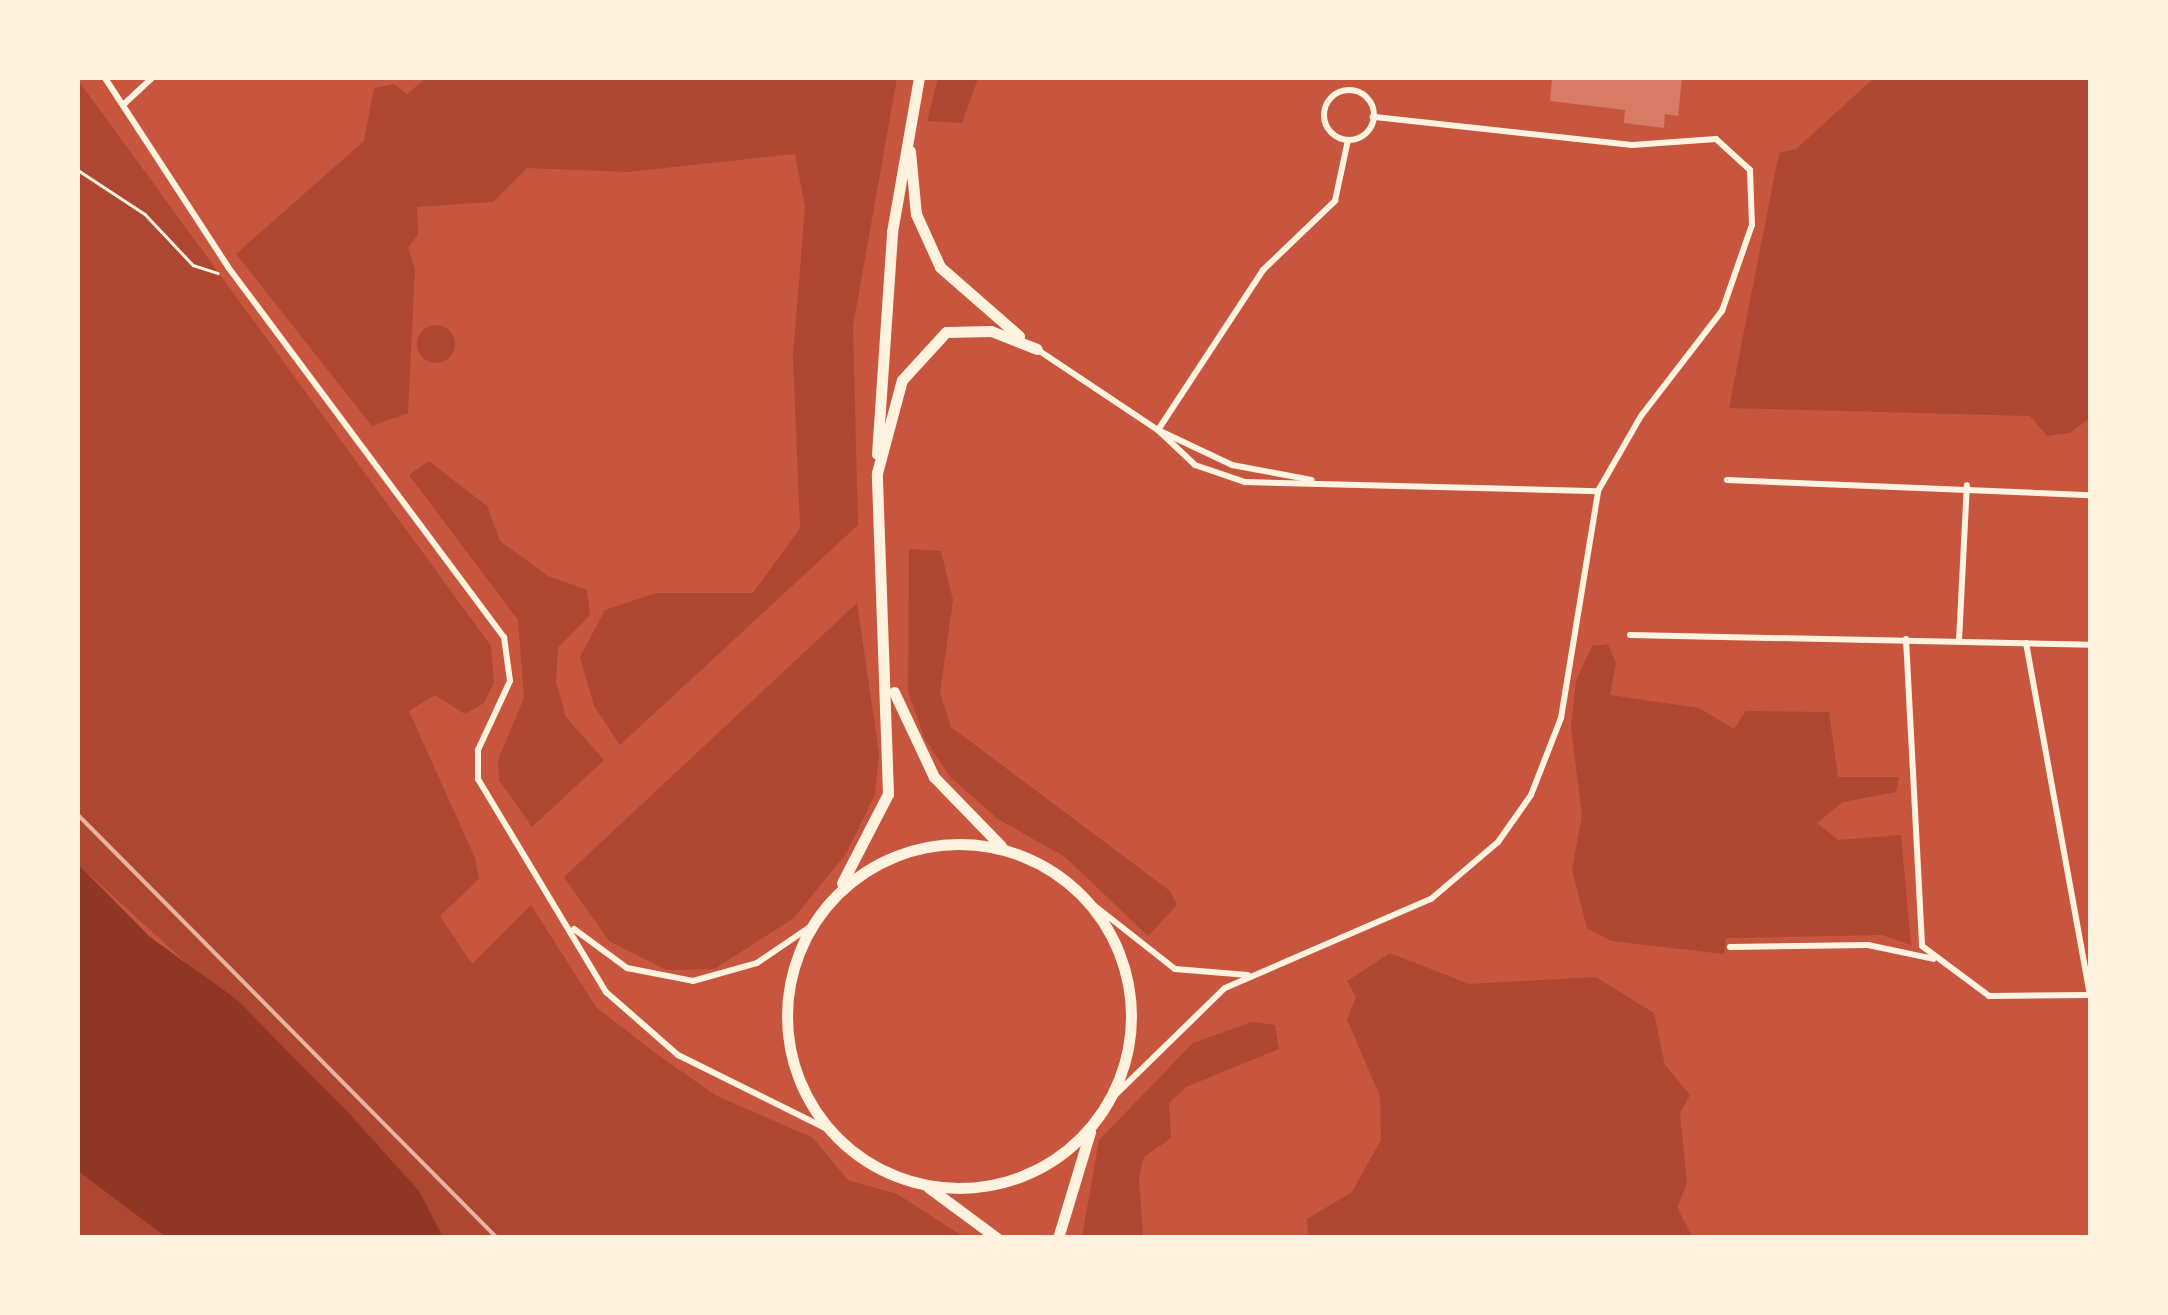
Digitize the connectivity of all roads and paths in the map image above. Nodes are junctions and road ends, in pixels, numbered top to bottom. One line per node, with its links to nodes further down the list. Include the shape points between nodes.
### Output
1 (106, 78): 4 (street)
2 (152, 78): 4 (street)
3 (919, 78): 6 (highway)
4 (123, 105): 9 (street)
5 (1374, 116): 7 (street); 7 (street, via 1355,91 1332,97 1324,120); 16 (street, via 1632,145 1698,134 1730,146 1750,170 1752,224 1722,311 1640,416)
6 (909, 127): 10 (highway, via 916,214 934,256 966,295); 12 (highway)
7 (1348, 140): 11 (street, via 1335,201 1263,270)
8 (78, 170): 9 (path, via 145,214 193,264 216,274)
9 (228, 267): 28 (street, via 504,637 510,681 478,750 478,779)
10 (1037, 350): 11 (street); 12 (highway, via 968,329 923,348 902,380)
11 (1158, 430): 14 (street, via 1232,465); 14 (street, via 1220,476)
12 (877, 473): 23 (highway)
13 (1727, 480): 15 (street)
14 (1328, 482): 16 (street)
15 (1967, 486): 17 (street); 20 (street)
16 (1598, 491): 31 (street, via 1561,718 1538,780 1498,842 1431,898)
17 (2090, 495)
18 (1630, 635): 19 (street)
19 (1906, 639): 20 (street); 30 (street, via 1917,921)
20 (1958, 641): 21 (street)
21 (2026, 642): 22 (street); 32 (street)
22 (2090, 645)
23 (891, 683): 24 (highway, via 934,778); 25 (highway, via 888,794)
24 (1004, 849): 25 (highway, via 953,842 898,853); 26 (highway)
25 (831, 899): 27 (highway)
26 (1086, 899): 31 (street, via 1175,968); 33 (highway, via 1117,947 1131,1004 1124,1065)
27 (810, 927): 28 (street, via 746,968 693,982 628,968); 35 (highway, via 789,984 788,1038)
28 (573, 928): 35 (street, via 606,992 654,1040)
29 (1730, 947): 30 (street, via 1868,945)
30 (1935, 960): 32 (street, via 1989,996)
31 (1254, 974): 33 (street, via 1206,1004)
32 (2090, 995)
33 (1108, 1102): 34 (highway)
34 (1094, 1124): 36 (highway, via 1017,1178); 38 (highway)
35 (827, 1129): 36 (highway, via 882,1170)
36 (924, 1185): 37 (highway)
37 (997, 1238)
38 (1058, 1238)

